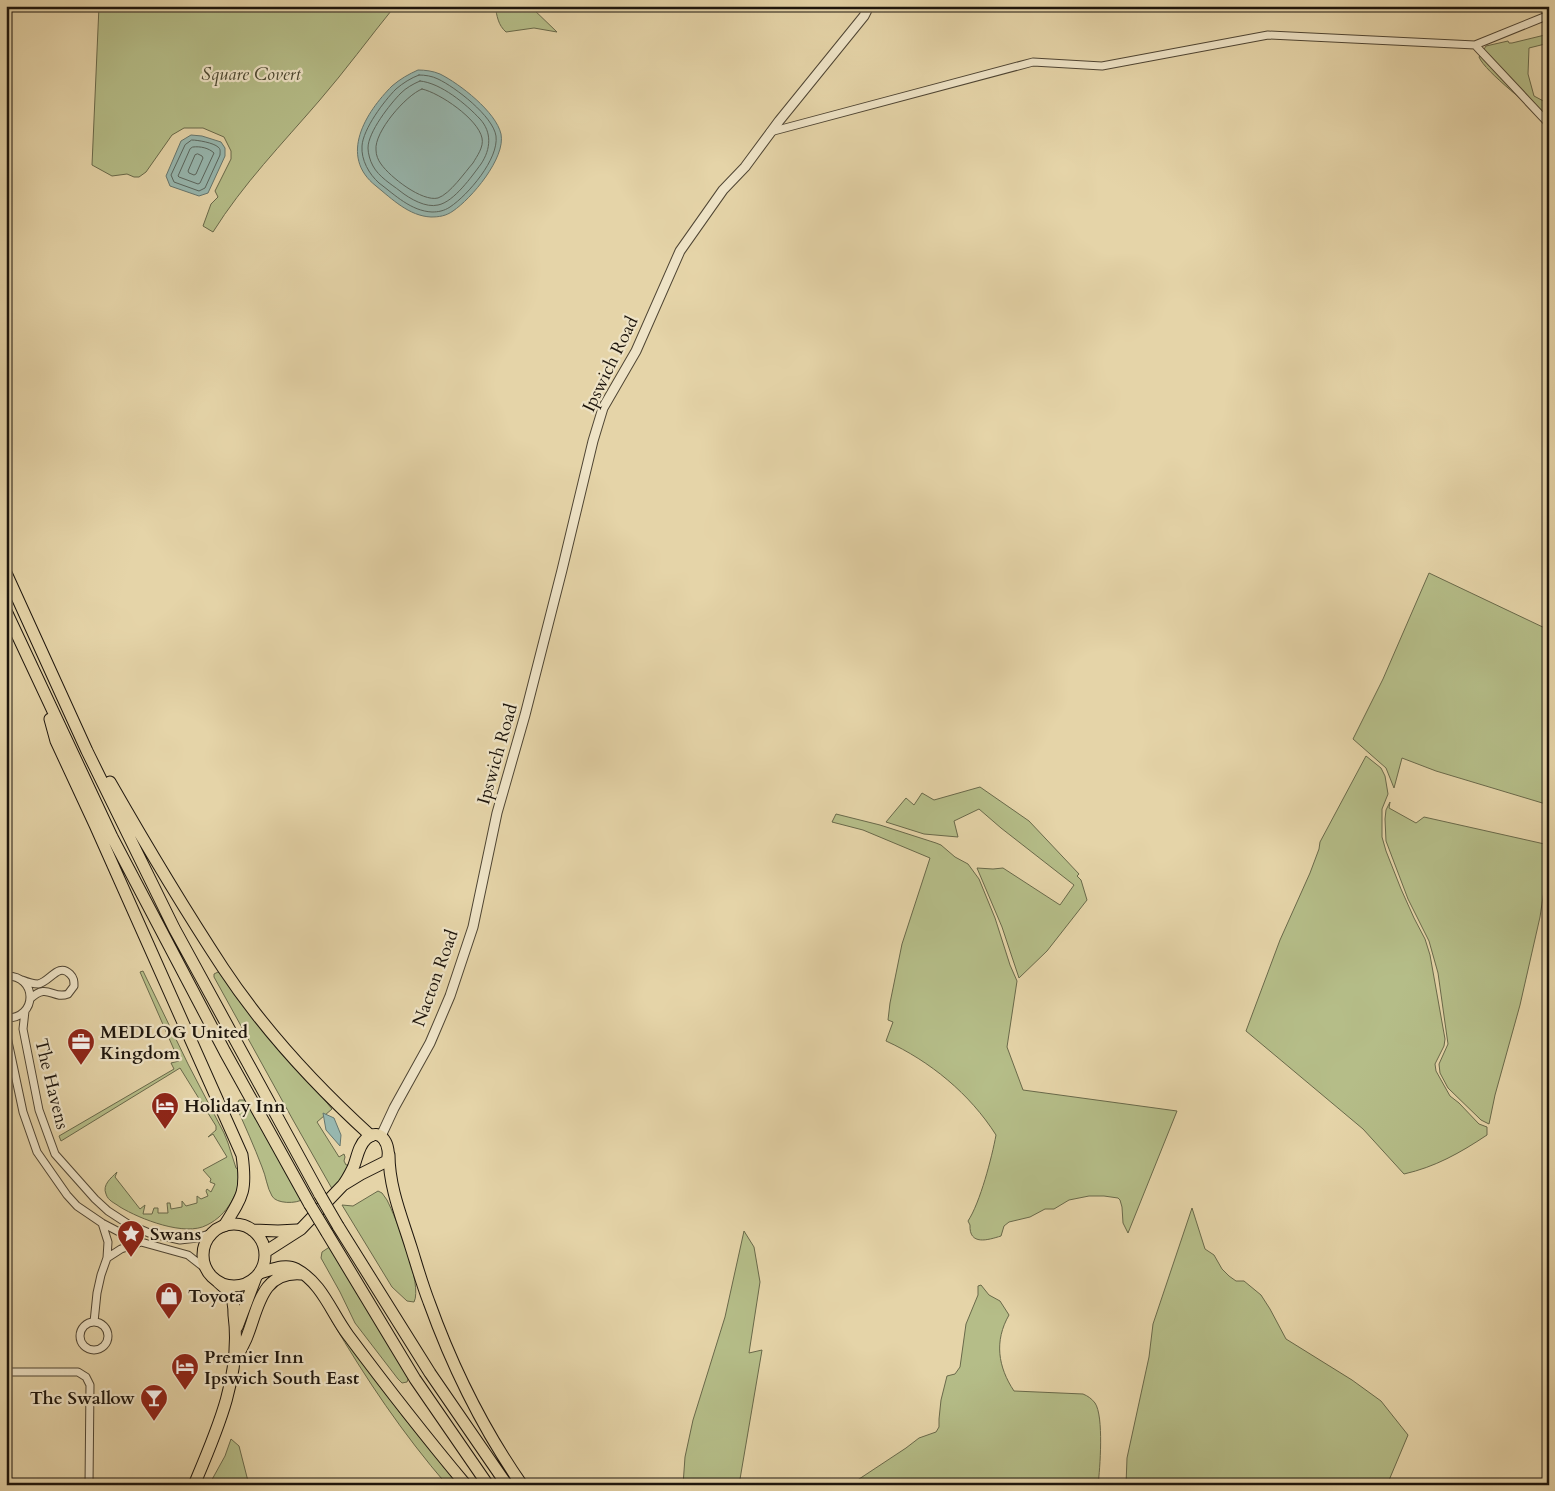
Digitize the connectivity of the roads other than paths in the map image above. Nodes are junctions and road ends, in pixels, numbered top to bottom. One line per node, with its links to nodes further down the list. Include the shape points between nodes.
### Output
1 (868, 6): 5 (street, Ipswich Road, via 864,16)
2 (1549, 15): 3 (street)
3 (1475, 45): 4 (street); 5 (street, via 1268,35 1102,66 1033,62)
4 (1549, 124)
5 (770, 132): 10 (street, Ipswich Road, via 680,251 636,351 603,408)
6 (6, 572): 9 (main road)
7 (6, 611): 8 (main road)
8 (45, 695): 21 (main road, via 56,741 242,1155 244,1191); 39 (main road, bridge, via 112,837 310,1205 416,1379)
9 (86, 751): 17 (main road, via 105,774 161,870 265,1025 315,1083 348,1116); 40 (main road, bridge, via 174,928 320,1195 430,1373)
10 (495, 823): 17 (street, Nacton Road, via 472,927 450,996 430,1043)
11 (6, 976): 12 (street)
12 (22, 980): 13 (street); 13 (street, via 42,983 60,970 72,976 74,986 68,994 45,991)
13 (30, 999): 14 (street, The Havens)
14 (24, 1011): 15 (street, via 16,1017); 24 (street, The Havens, via 23,1029 39,1110 55,1154 95,1199 128,1224 180,1240)
15 (6, 1018)
16 (6, 1032): 20 (street, The Havens, via 23,1112 37,1152 77,1206)
17 (376, 1136): 18 (main road, via 386,1141); 19 (main road, via 366,1139 360,1147)
18 (389, 1155): 19 (main road, via 381,1165); 41 (main road, via 390,1179 428,1302 451,1359 488,1431)
19 (343, 1185): 22 (main road)
20 (102, 1223): 25 (street, The Havens); 27 (street, via 108,1242)
21 (224, 1226): 23 (main road, via 240,1225); 24 (main road)
22 (301, 1229): 23 (main road); 26 (main road)
23 (252, 1230): 26 (main road)
24 (212, 1233): 28 (main road, via 203,1249)
25 (141, 1242): 27 (street); 28 (street, The Havens, via 188,1255)
26 (265, 1252): 29 (main road)
27 (107, 1258): 32 (street, via 97,1293)
28 (206, 1269): 31 (main road)
29 (258, 1275): 30 (main road, via 286,1267); 31 (main road, via 238,1286); 33 (main road)
30 (305, 1275): 34 (main road, via 285,1275 268,1286 257,1303 246,1339); 38 (main road, via 314,1282 346,1332 423,1434)
31 (218, 1282): 33 (main road, via 233,1300)
32 (94, 1322): 32 (street, via 106,1328 108,1337 102,1348 92,1350 84,1346 80,1333 84,1326)
33 (236, 1330): 34 (main road)
34 (235, 1359): 37 (main road, via 224,1409)
35 (6, 1372): 36 (street, via 78,1372 86,1377 90,1385)
36 (89, 1485)
37 (194, 1485)
38 (466, 1485)
39 (488, 1485)
40 (507, 1485)
41 (522, 1485)

